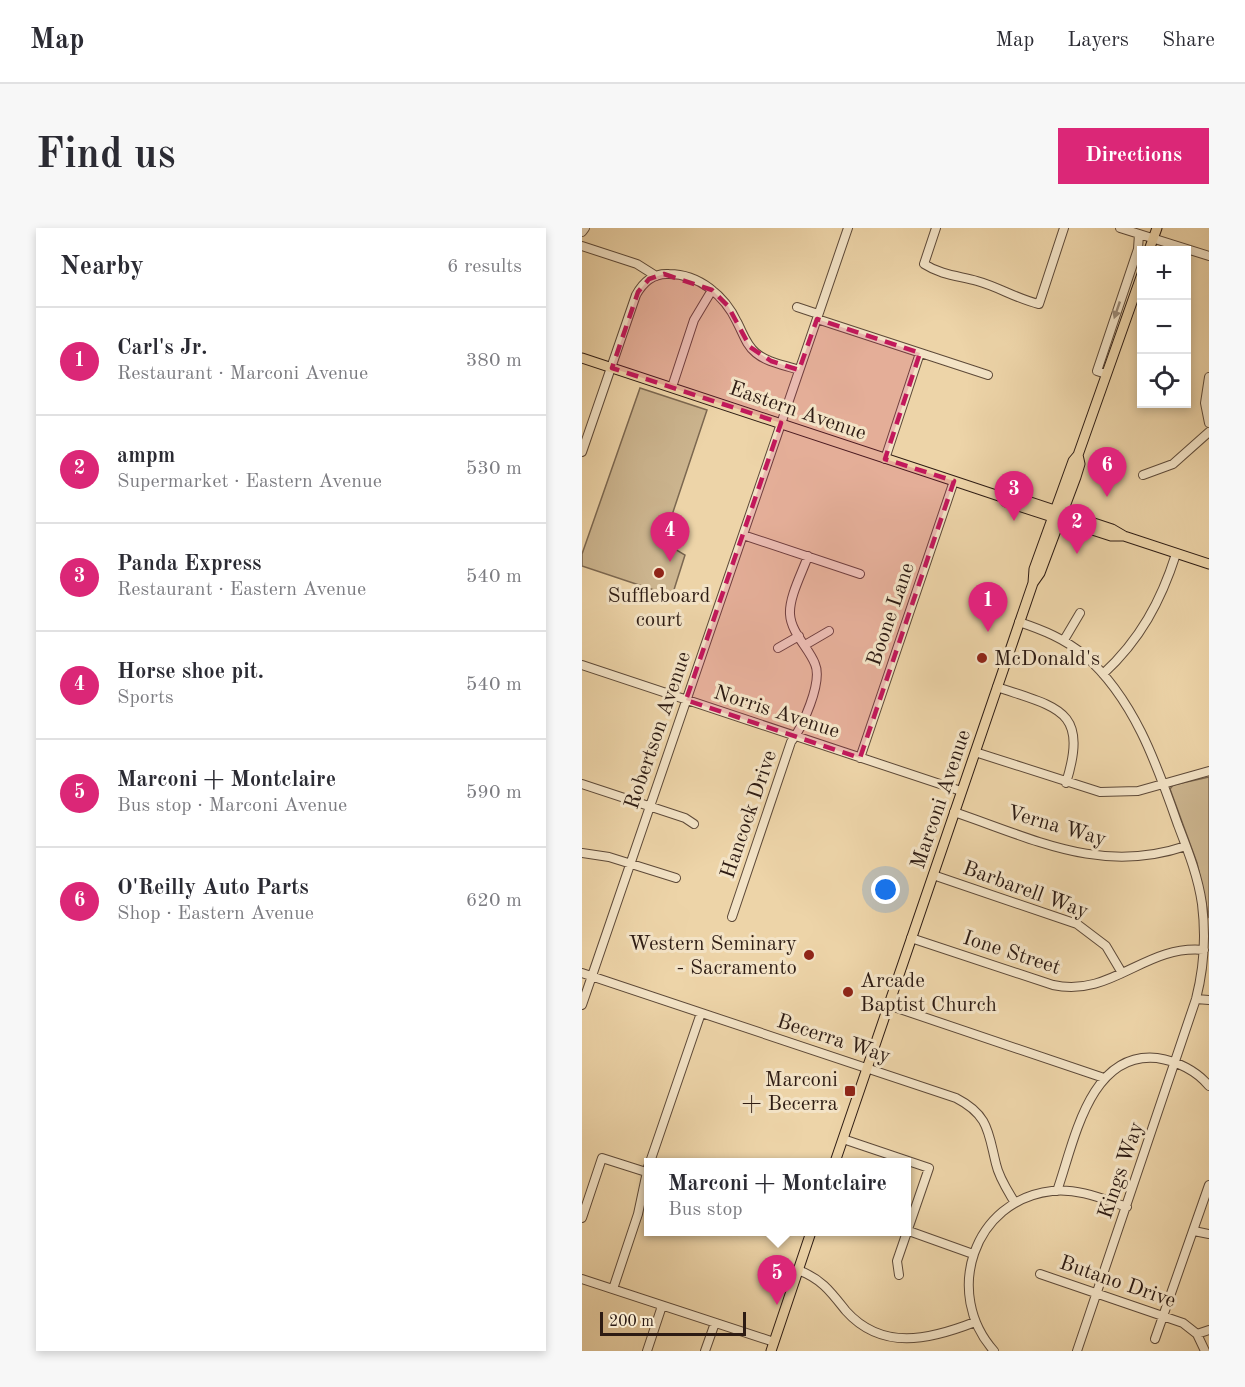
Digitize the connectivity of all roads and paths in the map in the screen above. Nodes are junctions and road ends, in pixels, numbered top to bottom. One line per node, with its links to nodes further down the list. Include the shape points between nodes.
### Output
1 (585, 228): 7 (street)
2 (848, 228): 17 (street, Robertson Avenue)
3 (936, 228): 4 (street, via 924,264 946,275 977,281 1039,304)
4 (1064, 228)
5 (1120, 228): 8 (street)
6 (1157, 228): 9 (main road)
7 (582, 232)
8 (1139, 234): 9 (street); 23 (street, one-way to 23, via 1138,249 1097,371)
9 (1154, 238): 11 (main road); 12 (street)
10 (582, 246): 13 (street, via 637,264)
11 (1151, 246)
12 (1209, 256)
13 (656, 276): 15 (street, via 675,274); 20 (street, via 638,292)
14 (1137, 288): 23 (main road, Marconi Avenue)
15 (712, 290): 21 (street, via 728,306 755,352); 25 (street, via 694,320)
16 (797, 307): 17 (street)
17 (818, 317): 18 (street); 21 (street, Robertson Avenue)
18 (920, 353): 22 (street); 30 (street)
19 (582, 358): 20 (main road, Eastern Avenue)
20 (612, 368): 25 (main road, Eastern Avenue); 29 (street)
21 (800, 370): 26 (street, Robertson Avenue)
22 (988, 375)
23 (1106, 375): 33 (main road, Marconi Avenue)
24 (1209, 377): 27 (street, via 1205,403)
25 (672, 387): 26 (main road, Eastern Avenue)
26 (781, 423): 30 (main road, Eastern Avenue); 34 (street, Robertson Avenue)
27 (1209, 423)
28 (1209, 432): 31 (street, via 1166,467)
29 (582, 452)
30 (885, 459): 32 (main road, Eastern Avenue)
31 (1143, 475)
32 (954, 481): 33 (main road, Eastern Avenue, via 1002,497 1009,495); 52 (street, Boone Lane)
33 (1057, 515): 35 (main road, Eastern Avenue, via 1112,529 1124,537); 40 (main road, Marconi Avenue, via 1034,569)
34 (743, 535): 36 (street); 49 (street, Robertson Avenue)
35 (1176, 554): 37 (main road, Eastern Avenue); 47 (street, via 1161,597 1145,625)
36 (808, 556): 38 (street); 42 (street, Hancock Drive, via 790,610)
37 (1209, 564)
38 (860, 574)
39 (1080, 614): 43 (street)
40 (1019, 622): 43 (street, Kings Way); 48 (main road, Marconi Avenue)
41 (829, 631): 44 (street)
42 (799, 636): 44 (street, Hancock Drive); 45 (street)
43 (1064, 640): 47 (street, Kings Way)
44 (805, 645): 50 (street, Hancock Drive, via 815,663 817,677)
45 (778, 648)
46 (583, 668): 49 (street, Norris Avenue)
47 (1103, 674): 55 (street, Kings Way, via 1136,725)
48 (997, 687): 51 (main road, Marconi Avenue); 54 (street, via 1048,705 1066,719 1075,744)
49 (686, 700): 50 (street, Norris Avenue); 58 (street, Robertson Avenue)
50 (796, 736): 52 (street, Norris Avenue); 66 (street, Hancock Drive)
51 (975, 752): 54 (street); 57 (main road, Marconi Avenue)
52 (860, 758): 57 (street, Norris Avenue)
53 (1209, 771): 55 (street)
54 (1066, 783): 55 (street, via 1112,793 1138,791)
55 (1163, 783): 61 (street, Kings Way)
56 (582, 784): 58 (street)
57 (962, 791): 59 (main road, Marconi Avenue)
58 (650, 806): 60 (street); 63 (street, Robertson Avenue)
59 (954, 812): 61 (street, Verna Way, via 1067,851 1098,857 1146,857); 64 (main road, Marconi Avenue)
60 (694, 824)
61 (1186, 846): 68 (street, Kings Way, via 1200,897)
62 (582, 853): 63 (street)
63 (631, 864): 65 (street); 71 (street, Robertson Avenue)
64 (933, 874): 67 (main road, Marconi Avenue); 70 (street, Barbarell Way, via 1077,924 1106,946)
65 (676, 878)
66 (732, 916)
67 (911, 938): 70 (street, Ione Street, via 1062,987 1093,986); 75 (main road, Marconi Avenue)
68 (1204, 950): 70 (street, Ione Street, via 1167,952); 72 (street, Kings Way)
69 (582, 973): 71 (street, Becerra Way)
70 (1122, 973)
71 (592, 976): 74 (street, Robertson Avenue); 76 (street, Becerra Way)
72 (1196, 999): 73 (street); 77 (street, Kings Way)
73 (1209, 1000)
74 (582, 1005)
75 (888, 1005): 78 (main road, Marconi Avenue); 79 (street)
76 (701, 1012): 78 (street, Becerra Way); 82 (street)
77 (1175, 1063): 79 (street, via 1142,1059 1123,1065); 80 (street); 91 (street, Kings Way)
78 (867, 1068): 81 (main road, Marconi Avenue); 90 (street, Becerra Way, via 956,1098 975,1111 990,1133 998,1172)
79 (1104, 1078): 89 (street, via 1088,1102)
80 (1209, 1086)
81 (843, 1139): 83 (main road, Marconi Avenue); 84 (street)
82 (651, 1158)
83 (836, 1158)
84 (899, 1158)
85 (911, 1162): 93 (street, via 929,1168)
86 (644, 1169): 92 (street, via 602,1158)
87 (644, 1185): 104 (street)
88 (1209, 1185): 95 (street)
89 (1057, 1191): 90 (street); 91 (street, via 1088,1194)
90 (1015, 1203): 99 (street, via 992,1222)
91 (1127, 1207): 105 (street, Kings Way)
92 (582, 1218)
93 (911, 1219)
94 (911, 1231): 99 (street)
95 (1194, 1231): 96 (street); 107 (street)
96 (1209, 1234)
97 (810, 1236): 100 (main road)
98 (905, 1236): 102 (street, via 897,1261)
99 (973, 1254): 108 (street, via 968,1292)
100 (798, 1270): 108 (street, via 822,1282 856,1323 883,1339 924,1341); 113 (main road)
101 (1040, 1274): 105 (street, Butano Drive)
102 (898, 1275)
103 (582, 1279): 104 (street)
104 (613, 1289): 106 (street)
105 (1096, 1293): 107 (street, Butano Drive); 117 (street, Kings Way)
106 (662, 1306): 109 (street); 114 (street)
107 (1163, 1316): 111 (street, Butano Drive, via 1183,1323); 112 (street)
108 (975, 1322): 116 (street)
109 (715, 1323): 113 (street); 115 (street)
110 (1209, 1330): 111 (street)
111 (1197, 1334): 118 (street)
112 (1155, 1339)
113 (772, 1347)
114 (647, 1351)
115 (705, 1351)
116 (994, 1351)
117 (1077, 1351)
118 (1206, 1351)

